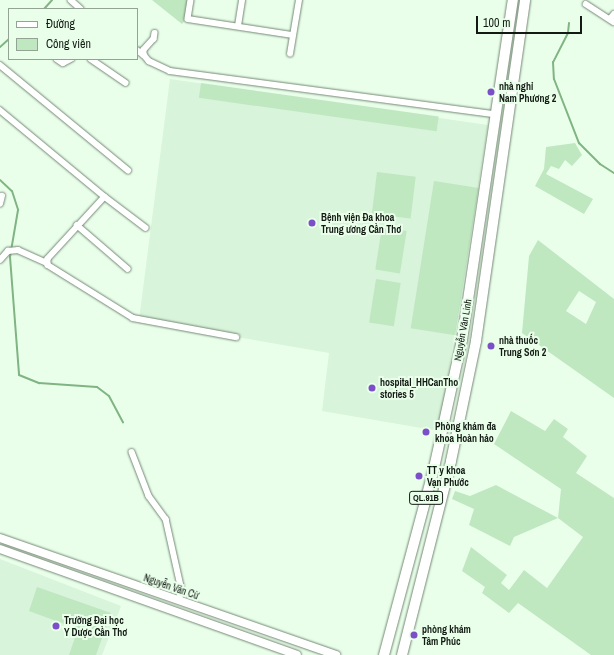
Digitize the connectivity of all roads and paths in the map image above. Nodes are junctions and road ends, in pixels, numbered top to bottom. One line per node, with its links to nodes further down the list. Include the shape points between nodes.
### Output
1 (71, 0): 8 (street)
2 (191, 0): 11 (street, via 188,19)
3 (242, 0): 11 (street)
4 (299, 0): 13 (street)
5 (513, 0): 23 (highway, Nguyễn Văn Linh / QL.91B)
6 (525, 0): 35 (highway, Nguyễn Văn Linh / QL.91B)
7 (586, 4): 10 (street)
8 (81, 8)
9 (614, 14): 10 (street)
10 (612, 20)
11 (238, 26): 13 (street)
12 (155, 33): 16 (street, via 154,39 144,50)
13 (293, 35): 15 (street)
14 (138, 51): 16 (street)
15 (290, 54)
16 (144, 55): 23 (street, via 149,61 170,71)
17 (58, 60): 18 (street, via 63,63)
18 (69, 60)
19 (92, 60): 21 (street)
20 (0, 65): 24 (street)
21 (126, 83)
22 (0, 110): 26 (street)
23 (494, 114): 34 (highway, Nguyễn Văn Linh / QL.91B)
24 (128, 170)
25 (2, 196): 27 (street)
26 (105, 197): 28 (street); 29 (street)
27 (0, 204)
28 (77, 225): 31 (street); 32 (street)
29 (146, 228)
30 (0, 260): 31 (street, via 8,251 18,250)
31 (47, 263): 33 (street, via 133,318)
32 (128, 269)
33 (236, 337)
34 (462, 340): 35 (highway); 42 (highway, Nguyễn Văn Linh / QL.91B, via 434,468)
35 (476, 341): 43 (highway, Nguyễn Văn Linh / QL.91B, via 450,461)
36 (132, 452): 39 (street, via 149,496 166,519 181,586)
37 (0, 538): 39 (main road, Nguyễn Văn Cừ)
38 (0, 549): 40 (main road, Nguyễn Văn Cừ)
39 (180, 600): 41 (main road, Nguyễn Văn Cừ)
40 (297, 655)
41 (336, 655)
42 (384, 655)
43 (402, 655)

